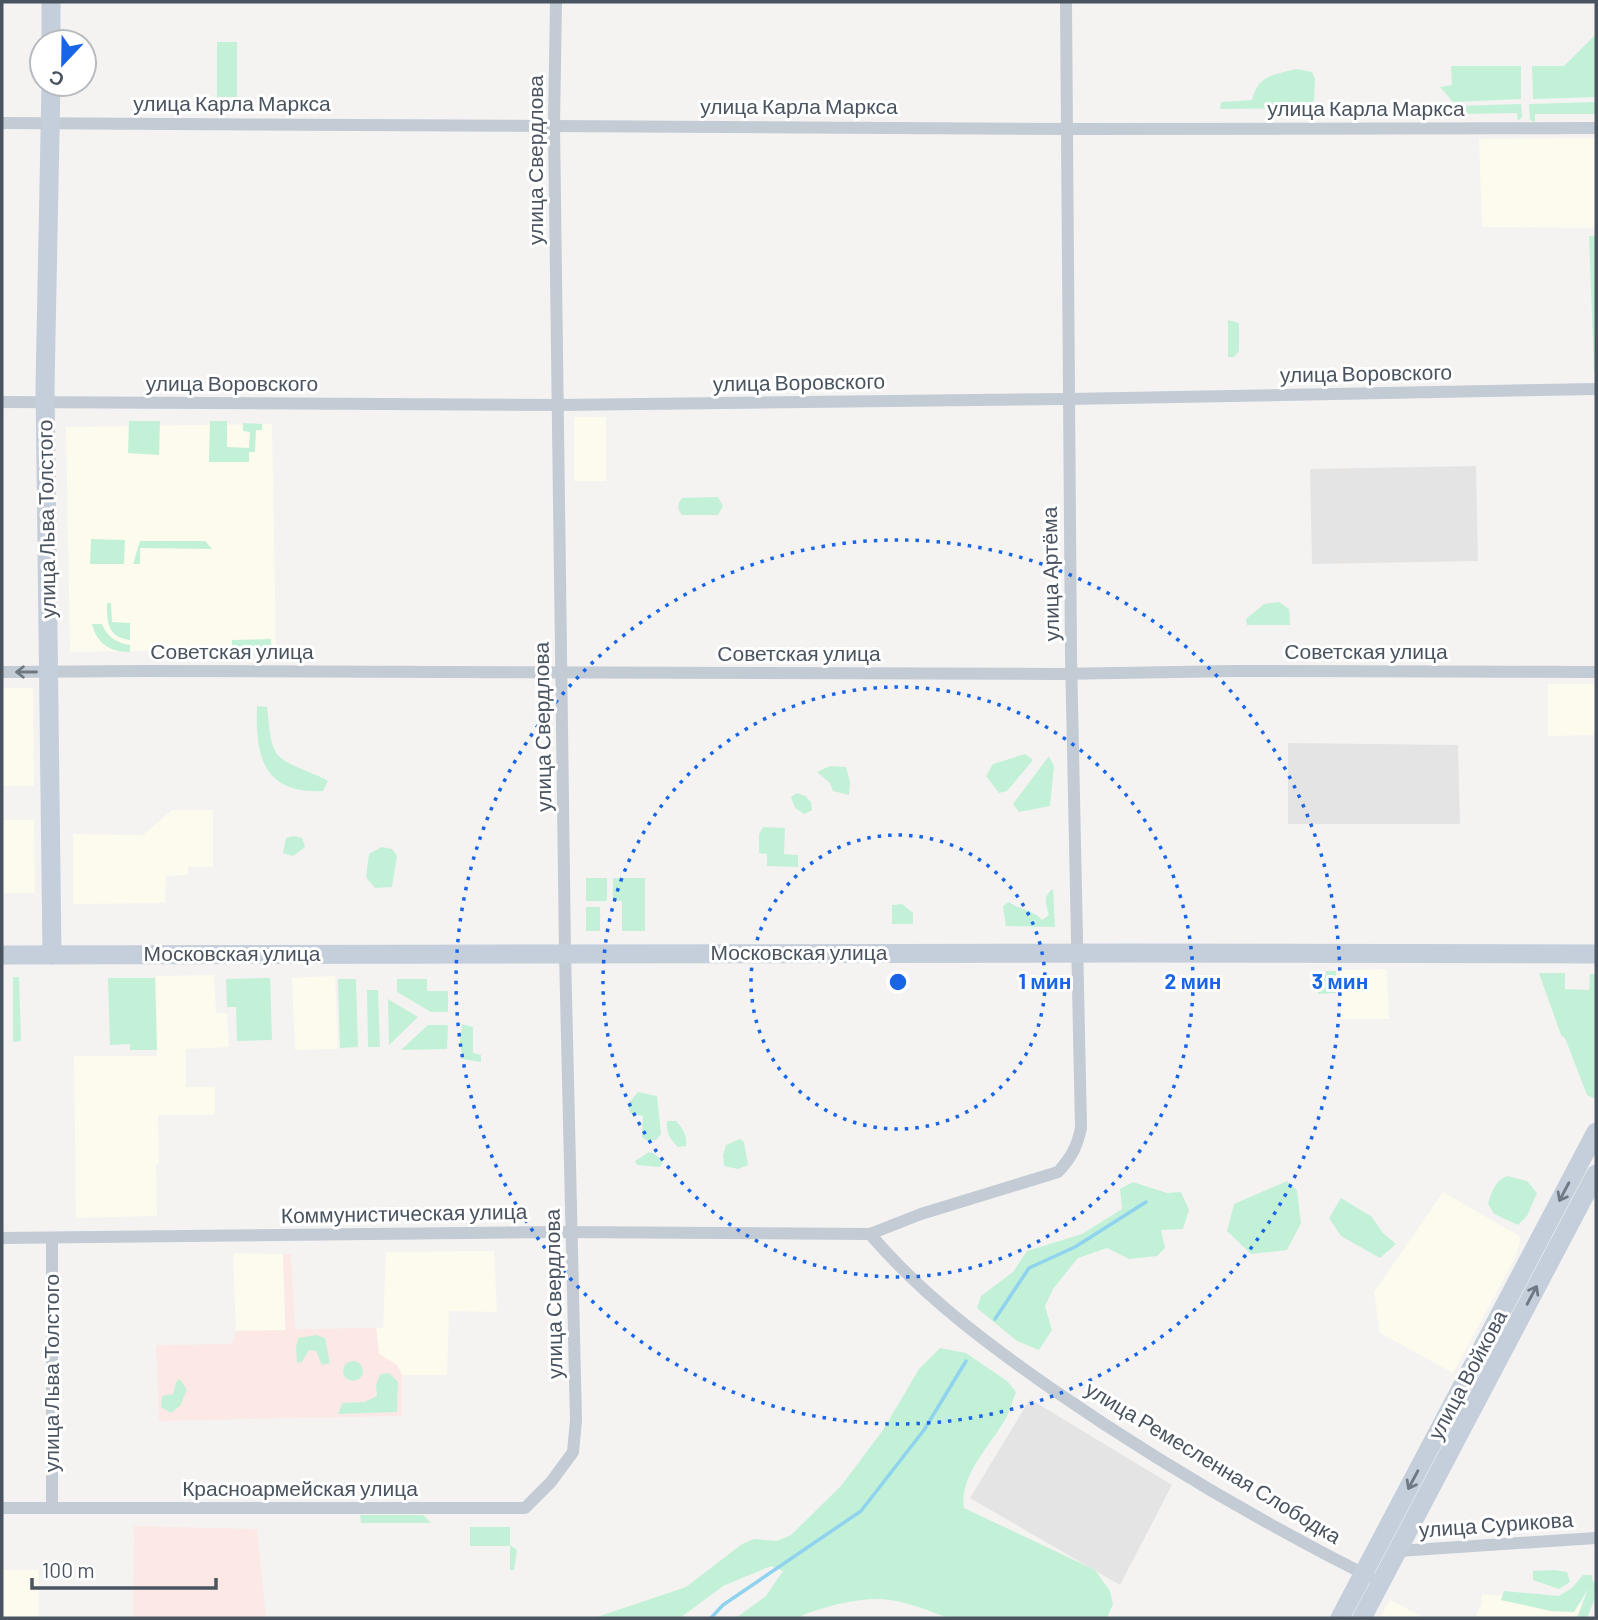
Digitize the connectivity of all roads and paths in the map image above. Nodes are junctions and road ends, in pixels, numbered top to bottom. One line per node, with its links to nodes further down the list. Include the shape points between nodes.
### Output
1 (51, 2): 4 (street)
2 (556, 2): 8 (street, улица Свердлова)
3 (1066, 2): 9 (street, улица Артёма)
4 (51, 28)
5 (51, 98): 6 (street, улица Льва Толстого)
6 (51, 122): 7 (street, улица Карла Маркса); 8 (street, улица Карла Маркса); 14 (street, улица Льва Толстого)
7 (2, 123)
8 (554, 125): 9 (street, улица Карла Маркса); 15 (street, улица Свердлова)
9 (1066, 128): 10 (street, улица Карла Маркса); 12 (street, улица Артёма)
10 (1596, 128)
11 (1596, 389): 12 (street, улица Воровского)
12 (1068, 399): 15 (street, улица Воровского); 20 (street, улица Артёма)
13 (2, 402): 14 (street, улица Воровского)
14 (46, 402): 15 (street, улица Воровского); 17 (street, улица Льва Толстого)
15 (559, 405): 18 (street, улица Свердлова)
16 (2, 672): 17 (street, Советская улица, one-way to 16)
17 (49, 672): 18 (street, Советская улица); 25 (street, улица Льва Толстого)
18 (561, 672): 20 (street, Советская улица); 21 (street, улица Свердлова)
19 (1596, 672): 20 (street, Советская улица)
20 (1072, 674): 22 (street, улица Артёма)
21 (565, 953): 22 (street, Московская улица); 25 (street, Московская улица); 29 (street, улица Свердлова)
22 (1077, 953): 23 (street, Московская улица); 27 (street, улица Артёма, via 1081,1128)
23 (1596, 954)
24 (2, 955): 25 (street, Московская улица)
25 (52, 955)
26 (1596, 1132): 38 (street, улица Войкова, one-way to 38)
27 (1077, 1146): 30 (street, Коммунистическая улица, via 1058,1172)
28 (1596, 1174): 37 (street, улица Войкова, one-way to 28)
29 (571, 1232): 30 (street, Коммунистическая улица); 32 (street, Коммунистическая улица); 33 (street, улица Свердлова)
30 (870, 1234): 38 (street, улица Ремесленная Слободка, via 898,1268 944,1308 1086,1412 1230,1500)
31 (2, 1238): 32 (street, Коммунистическая улица)
32 (52, 1238): 35 (street, улица Льва Толстого)
33 (573, 1452): 35 (street, Красноармейская улица, via 551,1482 524,1507)
34 (2, 1508): 35 (street, Красноармейская улица)
35 (52, 1508)
36 (1596, 1538): 37 (street, улица Сурикова)
37 (1398, 1550): 38 (street, улица Войкова)
38 (1372, 1578): 39 (street, улица Войкова); 40 (street, улица Войкова)
39 (1339, 1618)
40 (1362, 1618)

